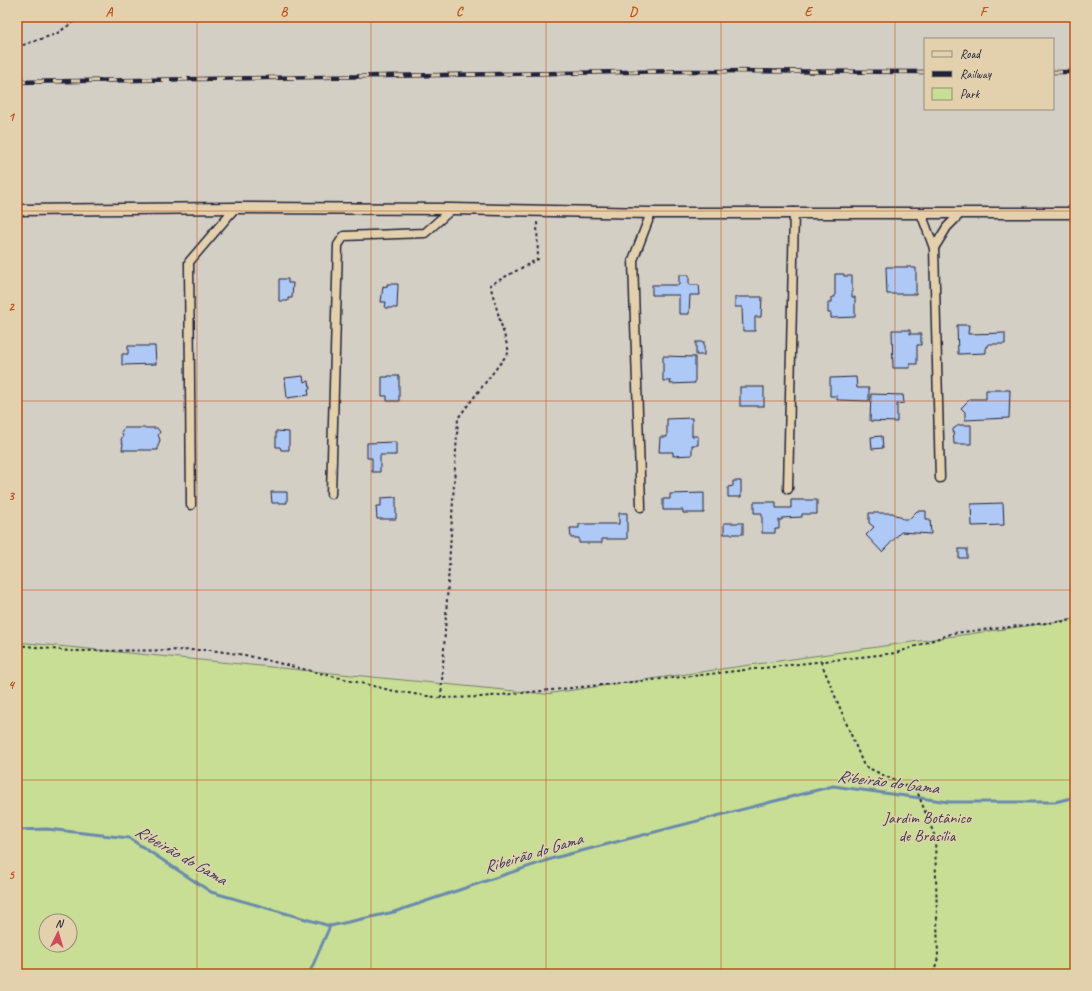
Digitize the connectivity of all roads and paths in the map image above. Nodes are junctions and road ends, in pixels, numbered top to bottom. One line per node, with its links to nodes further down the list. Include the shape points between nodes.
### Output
1 (84, 17): 2 (path, via 56,34)
2 (17, 47)
3 (235, 208): 4 (street); 5 (street); 16 (street, via 189,262)
4 (17, 210)
5 (452, 210): 6 (street); 15 (street, via 424,233 344,236 338,245)
6 (536, 211): 8 (street); 21 (path, via 538,259 490,285 509,352 458,418)
7 (794, 212): 8 (street); 9 (street); 14 (street)
8 (651, 213): 17 (street, via 633,260)
9 (922, 213): 10 (street); 12 (street)
10 (961, 213): 11 (street); 12 (street, via 947,227)
11 (1075, 213)
12 (934, 248): 13 (street)
13 (940, 478)
14 (788, 489)
15 (331, 494)
16 (191, 505)
17 (641, 507)
18 (1075, 620): 20 (path, via 953,633 896,653)
19 (17, 645): 21 (path, via 70,651 210,650 245,655 394,691)
20 (821, 662): 21 (path, via 481,698); 22 (path, via 864,766 917,790 935,837 938,958)
21 (441, 698)
22 (933, 974)

